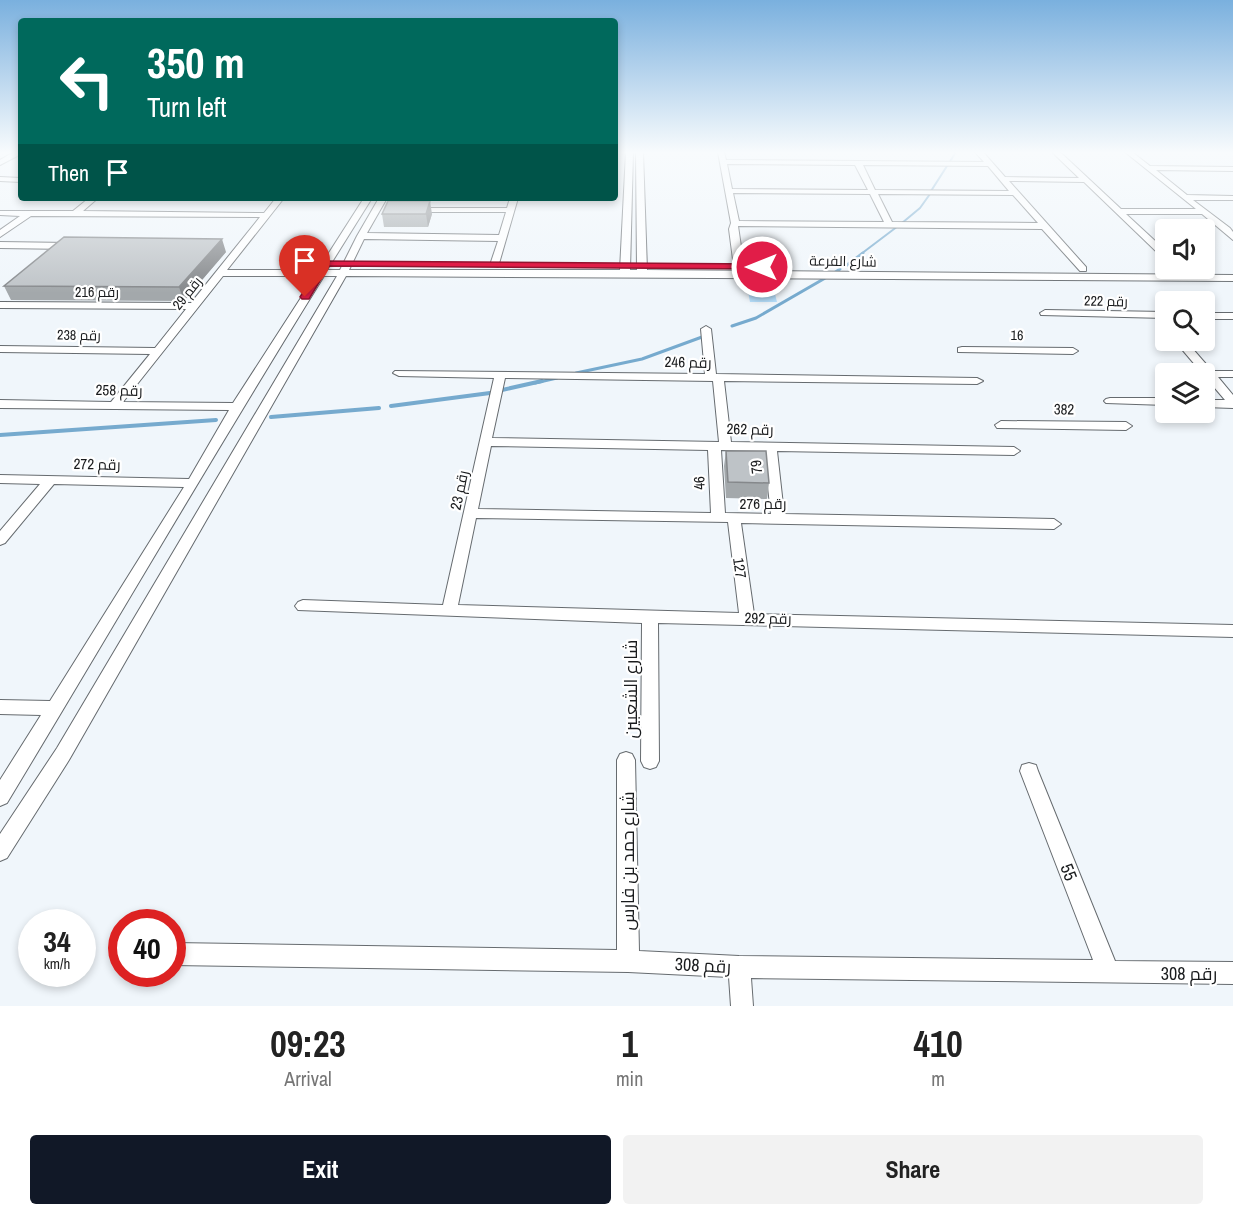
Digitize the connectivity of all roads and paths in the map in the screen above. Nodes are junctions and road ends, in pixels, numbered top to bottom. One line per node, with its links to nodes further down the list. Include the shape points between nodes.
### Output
1 (625, 199): 35 (street)
2 (641, 199): 34 (street)
3 (730, 199): 20 (street)
4 (876, 199): 21 (street)
5 (1020, 199): 22 (street)
6 (1105, 199): 14 (street)
7 (1189, 199): 17 (street)
8 (90, 201): 18 (street)
9 (278, 201): 19 (street, رقم 29)
10 (513, 201): 13 (street)
11 (379, 204): 25 (street); 38 (street)
12 (399, 209): 13 (street)
13 (510, 210): 27 (street)
14 (1118, 212): 17 (street); 32 (street)
15 (0, 213): 16 (street)
16 (29, 213): 18 (street); 24 (street)
17 (1205, 213): 23 (street)
18 (75, 214): 19 (street)
19 (267, 215): 33 (street, رقم 29)
20 (735, 223): 21 (street); 40 (street)
21 (889, 224): 22 (street)
22 (1044, 226): 43 (street)
23 (1230, 230): 26 (street)
24 (0, 234)
25 (361, 236): 27 (street); 39 (street)
26 (1233, 237)
27 (503, 238): 37 (street)
28 (0, 245): 29 (street)
29 (65, 246): 30 (street); 36 (street)
30 (77, 246)
31 (230, 246): 33 (street)
32 (1155, 246)
33 (242, 247): 47 (street, رقم 29)
34 (641, 253): 35 (street, via 631,261); 42 (street)
35 (624, 254): 41 (street)
36 (49, 259)
37 (495, 265): 39 (street, شارع الفرعة); 41 (street, شارع الفرعة)
38 (324, 267): 39 (street); 39 (street, via 324,273 335,273); 47 (street); 75 (street)
39 (346, 267): 41 (street, شارع الفرعة); 102 (street, via 63,753)
40 (739, 267): 42 (street, شارع الفرعة); 43 (street, شارع الفرعة)
41 (624, 269): 42 (street, شارع الفرعة)
42 (641, 269): 48 (street, شارع الفرعة)
43 (1083, 269): 44 (street, شارع الفرعة)
44 (1155, 270)
45 (1215, 271): 46 (street, شارع الفرعة)
46 (1233, 272)
47 (221, 273): 50 (street, رقم 29)
48 (1233, 278)
49 (0, 305): 50 (street, رقم 216)
50 (194, 306): 58 (street, رقم 29)
51 (1045, 313): 52 (street, رقم 222)
52 (1155, 315)
53 (1215, 316): 54 (street)
54 (1233, 316)
55 (706, 329): 66 (street, 46)
56 (0, 349): 58 (street, رقم 238)
57 (962, 350): 59 (street, 16)
58 (158, 351): 74 (street, رقم 29)
59 (1073, 351)
60 (1189, 351): 61 (street)
61 (1199, 363)
62 (399, 373): 65 (street, رقم 246)
63 (1215, 374): 64 (street)
64 (1233, 374)
65 (500, 375): 66 (street, رقم 246); 78 (street, رقم 23)
66 (715, 377): 67 (street, رقم 246); 79 (street, 46)
67 (977, 381)
68 (1215, 381): 72 (street)
69 (1110, 401): 70 (street)
70 (1155, 402)
71 (1215, 403): 72 (street)
72 (1233, 403)
73 (0, 404): 74 (street, رقم 258)
74 (115, 405): 75 (street, رقم 258)
75 (237, 407): 84 (street)
76 (1001, 425): 77 (street, 382)
77 (1126, 426)
78 (486, 442): 79 (street, رقم 262); 85 (street, رقم 23)
79 (719, 445): 80 (street, رقم 262); 86 (street, 46)
80 (770, 446): 81 (street, رقم 262); 88 (street, 79)
81 (1014, 451)
82 (0, 479): 83 (street, رقم 272)
83 (51, 480): 84 (street, رقم 272); 90 (street)
84 (193, 483): 97 (street)
85 (471, 513): 86 (street, رقم 276); 92 (street, رقم 23)
86 (718, 518): 87 (street, رقم 276)
87 (734, 519): 88 (street, رقم 276); 94 (street, 127)
88 (778, 519): 89 (street, رقم 276)
89 (1054, 524)
90 (0, 540)
91 (303, 606): 92 (street, رقم 292)
92 (448, 611): 93 (street, رقم 292)
93 (650, 617): 94 (street, رقم 292); 99 (street, شارع الشعبين)
94 (747, 618): 95 (street, رقم 292)
95 (1233, 631)
96 (0, 707): 97 (street)
97 (55, 708): 101 (street)
98 (626, 760): 104 (street, شارع حمد بن فارس)
99 (650, 761)
100 (1029, 771): 106 (street, 55)
101 (0, 797)
102 (0, 851)
103 (186, 954): 104 (street, رقم 308)
104 (628, 962): 105 (street, رقم 308)
105 (739, 967): 106 (street, رقم 308); 108 (street)
106 (1109, 972): 107 (street, رقم 308)
107 (1233, 973)
108 (742, 1006)

